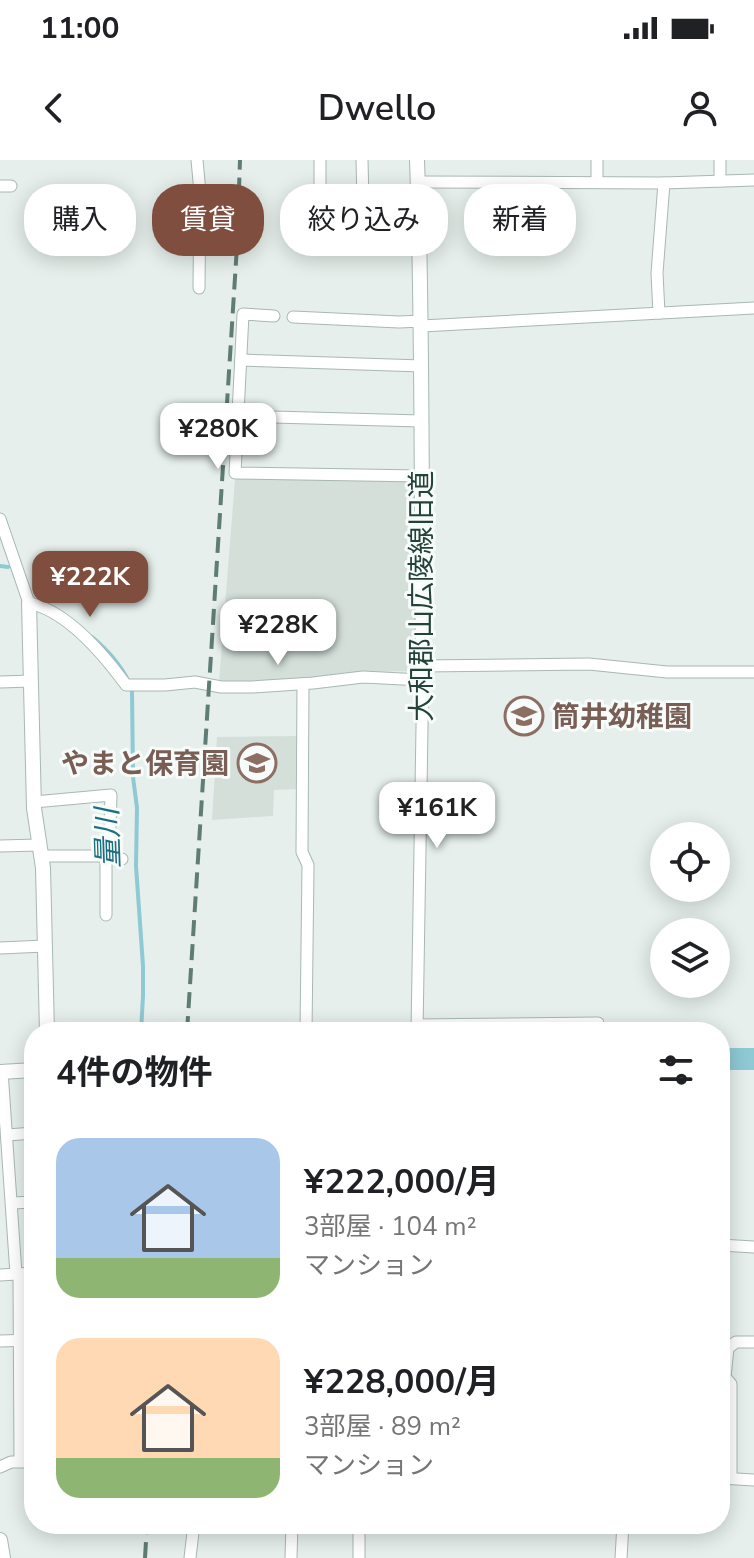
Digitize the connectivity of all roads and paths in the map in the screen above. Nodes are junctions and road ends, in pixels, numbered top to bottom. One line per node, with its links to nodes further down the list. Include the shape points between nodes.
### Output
1 (197, 160): 14 (street)
2 (320, 160): 12 (street)
3 (362, 160): 13 (street)
4 (417, 160): 9 (street, 大和郡山広陵線旧道)
5 (597, 160): 10 (street)
6 (720, 160): 8 (street)
7 (754, 180): 8 (street)
8 (720, 181): 11 (street)
9 (418, 182): 10 (street); 19 (street, 大和郡山広陵線旧道)
10 (597, 182): 11 (street)
11 (664, 183): 16 (street)
12 (320, 184)
13 (363, 184)
14 (199, 288)
15 (754, 308): 16 (street)
16 (659, 313): 19 (street)
17 (274, 316): 20 (street, via 243,314)
18 (293, 317): 19 (street)
19 (422, 324): 21 (street, 大和郡山広陵線旧道)
20 (241, 360): 21 (street); 22 (street)
21 (422, 366): 23 (street, 大和郡山広陵線旧道)
22 (238, 416): 23 (street); 24 (street, via 235,473)
23 (421, 421): 24 (street, 大和郡山広陵線旧道)
24 (421, 476): 29 (street, 大和郡山広陵線旧道)
25 (0, 519): 26 (street)
26 (5, 551): 27 (street)
27 (29, 603): 30 (street); 32 (street, via 94,644 126,685)
28 (754, 672): 29 (street, via 667,672 589,664)
29 (423, 673): 32 (street); 43 (street, 大和郡山広陵線旧道)
30 (31, 681): 31 (street); 33 (street)
31 (0, 682)
32 (303, 684): 42 (street)
33 (34, 802): 35 (street); 36 (street, via 111,795)
34 (0, 846): 35 (street)
35 (40, 850): 36 (street); 39 (street)
36 (107, 856): 37 (street); 38 (street)
37 (122, 859)
38 (106, 915)
39 (45, 946): 40 (street); 41 (street)
40 (0, 948)
41 (47, 1022)
42 (306, 1022)
43 (417, 1022)
44 (24, 1071): 45 (street)
45 (1, 1072): 47 (street)
46 (24, 1134): 47 (street)
47 (7, 1135): 49 (street)
48 (24, 1202): 49 (street)
49 (12, 1203): 52 (street)
50 (730, 1246): 51 (street)
51 (754, 1247)
52 (18, 1274): 53 (street); 54 (street); 55 (street)
53 (24, 1274)
54 (0, 1275)
55 (20, 1340): 56 (street); 57 (street); 62 (street)
56 (24, 1340)
57 (0, 1341)
58 (754, 1342): 59 (street)
59 (730, 1345)
60 (730, 1383): 61 (street)
61 (730, 1403)
62 (20, 1461): 63 (street); 64 (street)
63 (24, 1461)
64 (0, 1467)
65 (730, 1478): 66 (street)
66 (754, 1480)
67 (193, 1534): 73 (street)
68 (292, 1534): 74 (street)
69 (359, 1534): 75 (street)
70 (622, 1534): 76 (street)
71 (0, 1540): 72 (street)
72 (3, 1558)
73 (190, 1558)
74 (291, 1558)
75 (359, 1558)
76 (621, 1558)

